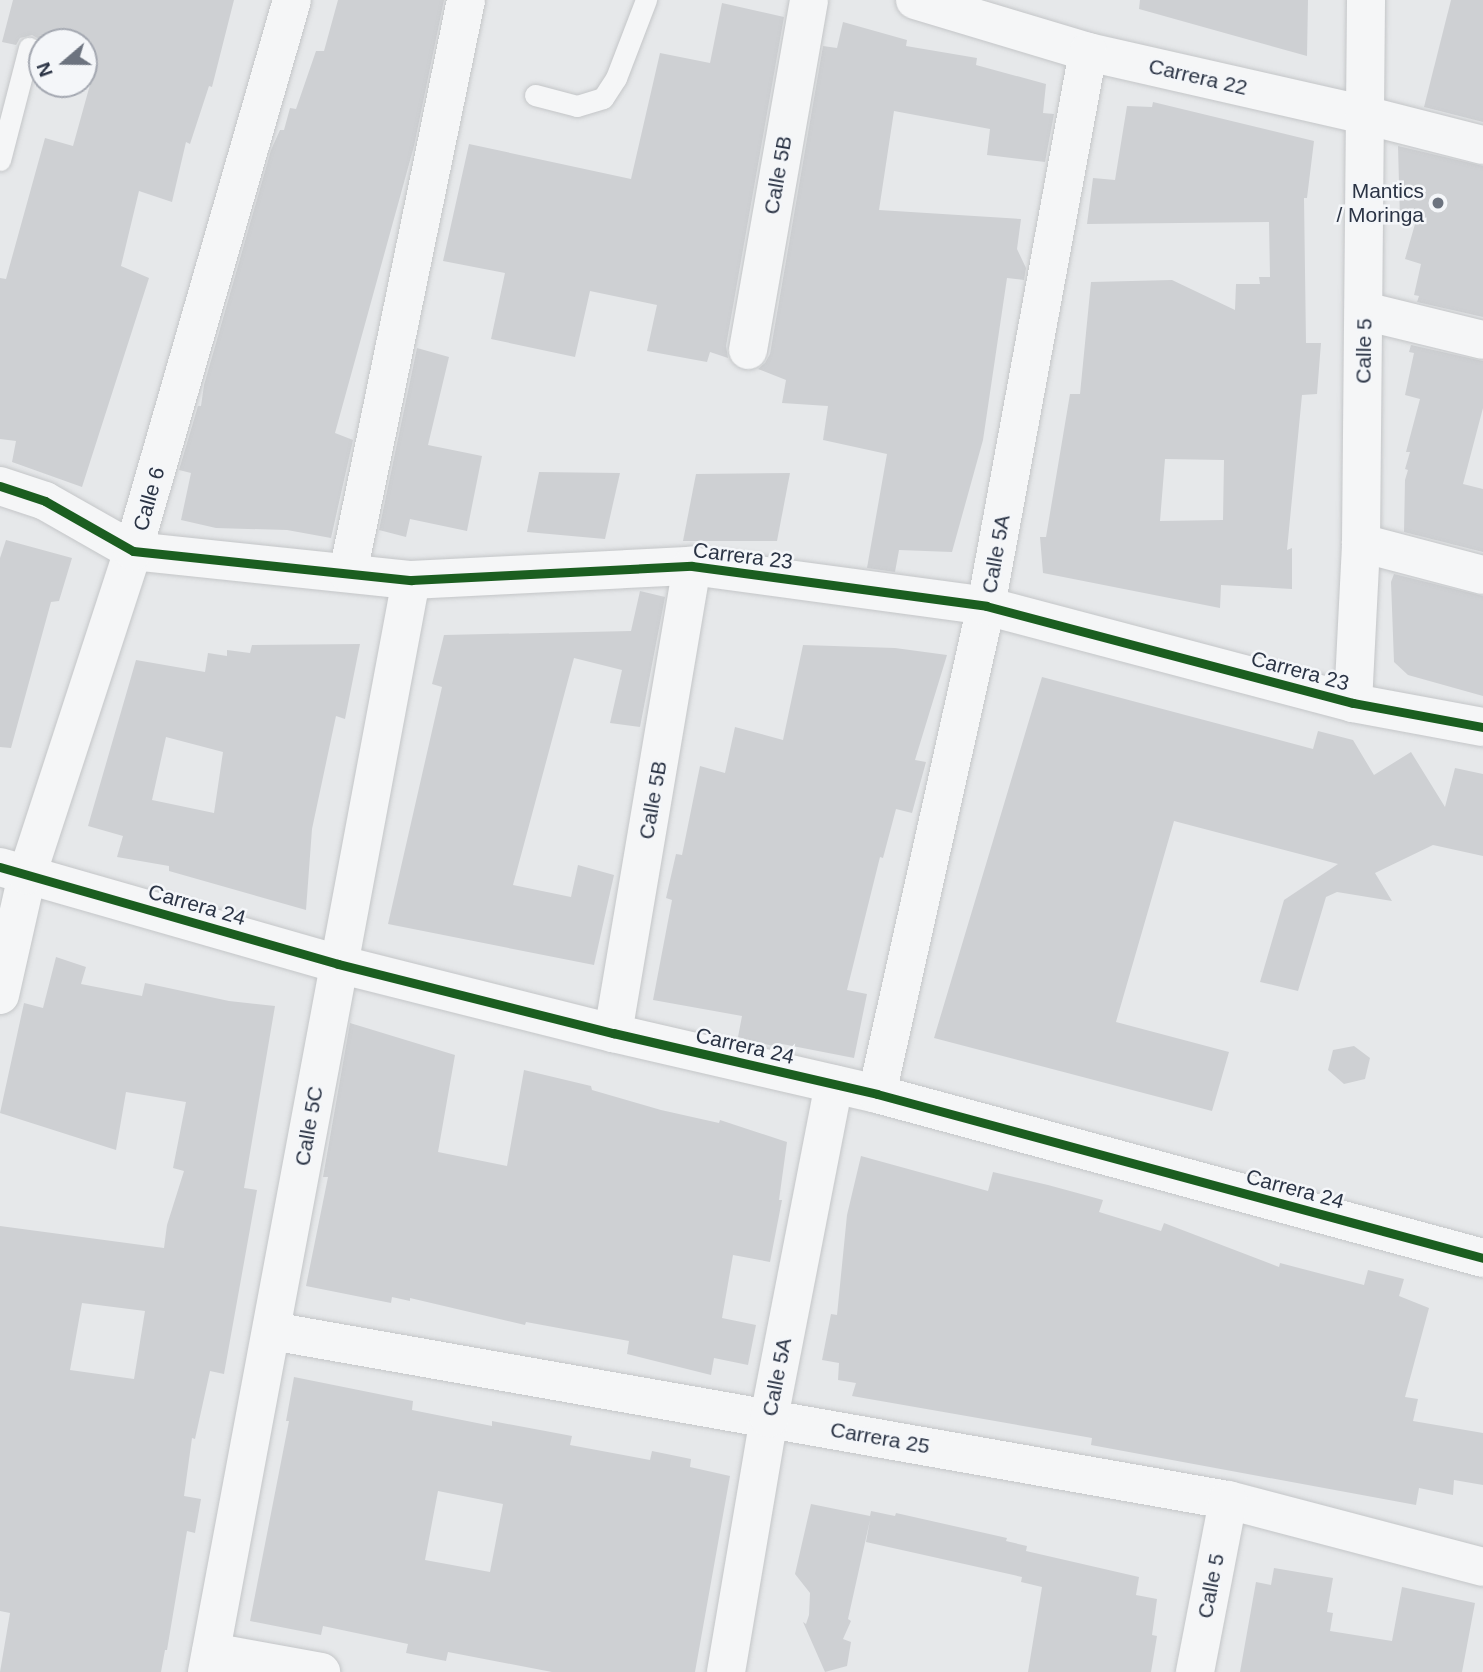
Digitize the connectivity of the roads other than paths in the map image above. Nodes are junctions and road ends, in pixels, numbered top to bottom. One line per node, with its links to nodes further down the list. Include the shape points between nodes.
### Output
1 (292, 0): 18 (street, Calle 6)
2 (466, 0): 20 (street)
3 (646, 0): 9 (lane, via 616,78 603,99 577,106)
4 (809, 0): 15 (street, Calle 5B)
5 (915, 0): 8 (street, Carrera 22)
6 (1366, 0): 10 (street, Calle 5)
7 (28, 52): 12 (lane)
8 (1088, 52): 10 (street, Carrera 22); 23 (street, Calle 5A)
9 (535, 95)
10 (1365, 115): 11 (street, Carrera 22); 13 (street, Calle 5)
11 (1483, 145)
12 (0, 160)
13 (1364, 311): 14 (street); 17 (street, Calle 5)
14 (1483, 340)
15 (748, 350)
16 (0, 486): 18 (street, Carrera 23, via 45,501)
17 (1361, 543): 21 (street); 24 (street, Calle 5)
18 (134, 551): 20 (street, Carrera 23); 26 (street, Calle 6)
19 (692, 566): 22 (street, Carrera 23); 23 (street, Carrera 23); 29 (street, Calle 5B)
20 (348, 573): 22 (street, Carrera 23)
21 (1483, 575)
22 (411, 580): 27 (street, Calle 5C)
23 (986, 606): 24 (street, Carrera 23); 31 (street, Calle 5A)
24 (1353, 703): 25 (street, Carrera 23)
25 (1483, 727)
26 (13, 871): 27 (street, Carrera 24); 28 (street, Calle 6)
27 (338, 964): 29 (street, Carrera 24); 33 (street, Calle 5C)
28 (0, 995)
29 (613, 1033): 30 (street, Carrera 24)
30 (834, 1084): 31 (street, Carrera 24); 34 (street, Calle 5A)
31 (877, 1094): 32 (street, Carrera 24)
32 (1483, 1258)
33 (272, 1331): 34 (street, Carrera 25); 37 (street, Calle 5C)
34 (769, 1418): 35 (street, Carrera 25); 39 (street, Calle 5A)
35 (1228, 1500): 36 (street, Carrera 25); 40 (street, Calle 5)
36 (1483, 1567)
37 (209, 1662): 38 (street)
38 (321, 1672)
39 (726, 1672)
40 (1195, 1672)

